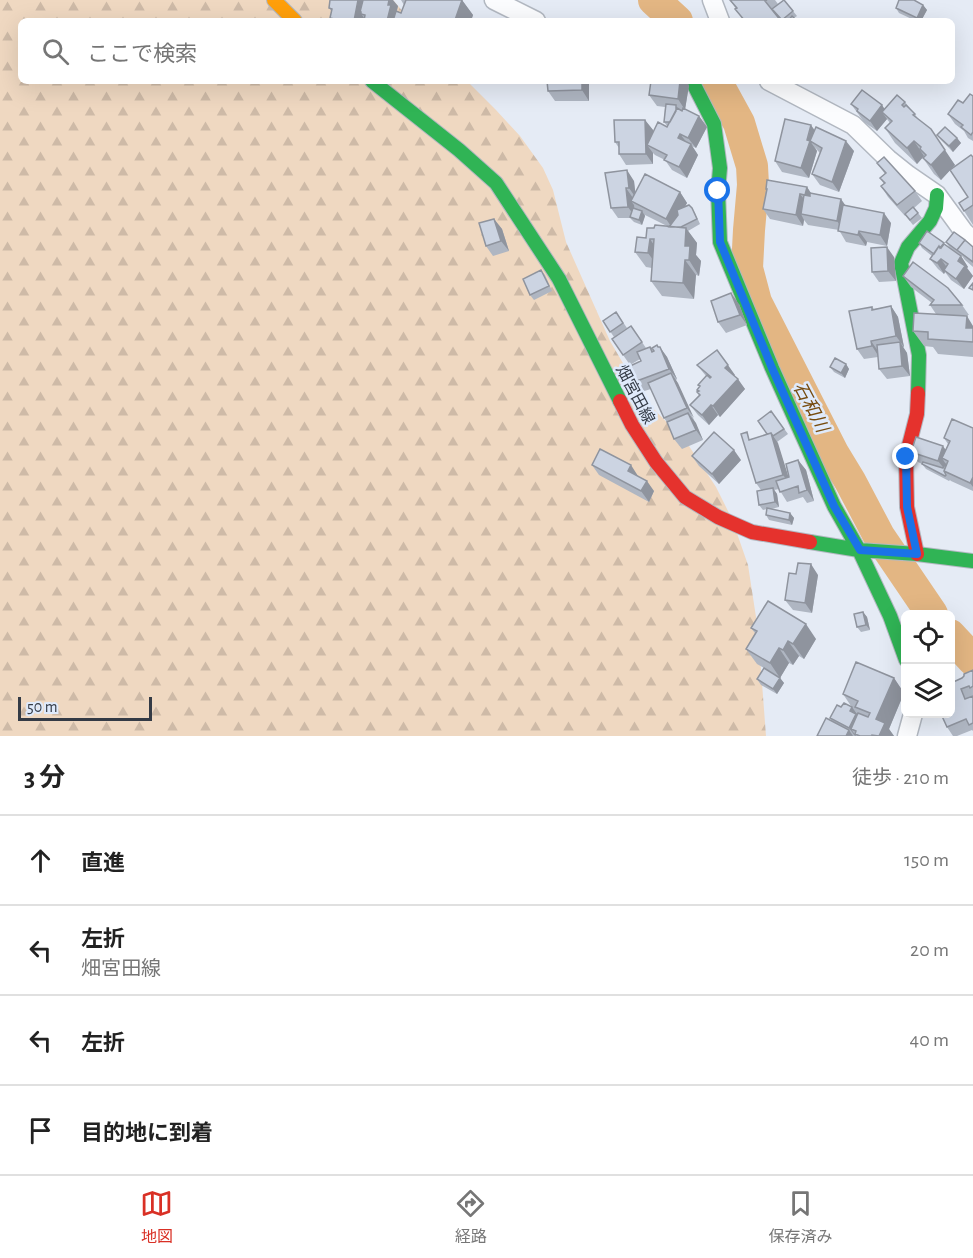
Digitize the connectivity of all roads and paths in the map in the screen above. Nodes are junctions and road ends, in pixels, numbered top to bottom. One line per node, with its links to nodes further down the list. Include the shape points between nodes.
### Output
1 (274, 0): 3 (street)
2 (494, 0): 4 (street)
3 (292, 18)
4 (530, 18)
5 (376, 84): 10 (street, 畑宮田線, via 496,183 559,279 632,425 685,497 752,532)
6 (694, 84): 10 (street, via 716,132 720,242 834,506)
7 (775, 84): 8 (street, via 853,125 888,159)
8 (937, 195): 9 (street); 11 (street, via 930,221 908,247 902,263 919,355 917,414 906,457)
9 (973, 240)
10 (865, 550): 11 (street, 畑宮田線); 13 (street)
11 (912, 553): 12 (street, 畑宮田線)
12 (973, 561)
13 (901, 646)
14 (912, 718): 15 (street)
15 (907, 736)

